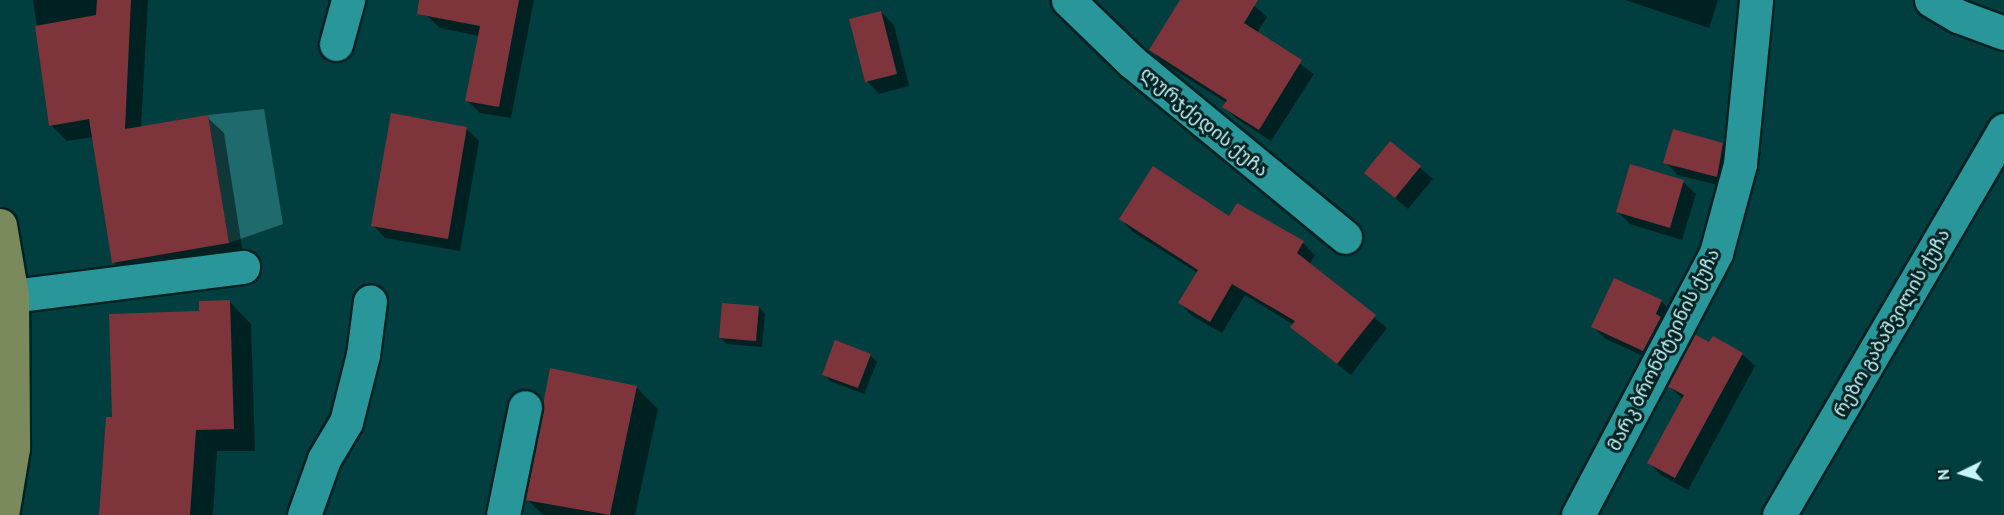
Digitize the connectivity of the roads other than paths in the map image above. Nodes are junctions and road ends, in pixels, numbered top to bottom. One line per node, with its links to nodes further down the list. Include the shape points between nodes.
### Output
1 (348, 0): 6 (street)
2 (1068, 0): 9 (street, ლურჯქედის ქუჩა, via 1131,62)
3 (1756, 0): 17 (street, მარკ ბრონშტეინის ქუჩა, via 1740,164 1716,253)
4 (1931, 0): 5 (street, via 1958,16)
5 (2004, 33)
6 (336, 44)
7 (2004, 130): 18 (street, რეზო გაბაშვილის ქუჩა)
8 (0, 225): 11 (main road)
9 (1345, 237)
10 (243, 267): 11 (street)
11 (12, 296): 14 (main road, via 14,448)
12 (370, 301): 15 (street, via 363,355 346,422 324,459)
13 (525, 407): 16 (street)
14 (2, 515)
15 (304, 515)
16 (502, 515)
17 (1578, 515)
18 (1779, 515)

